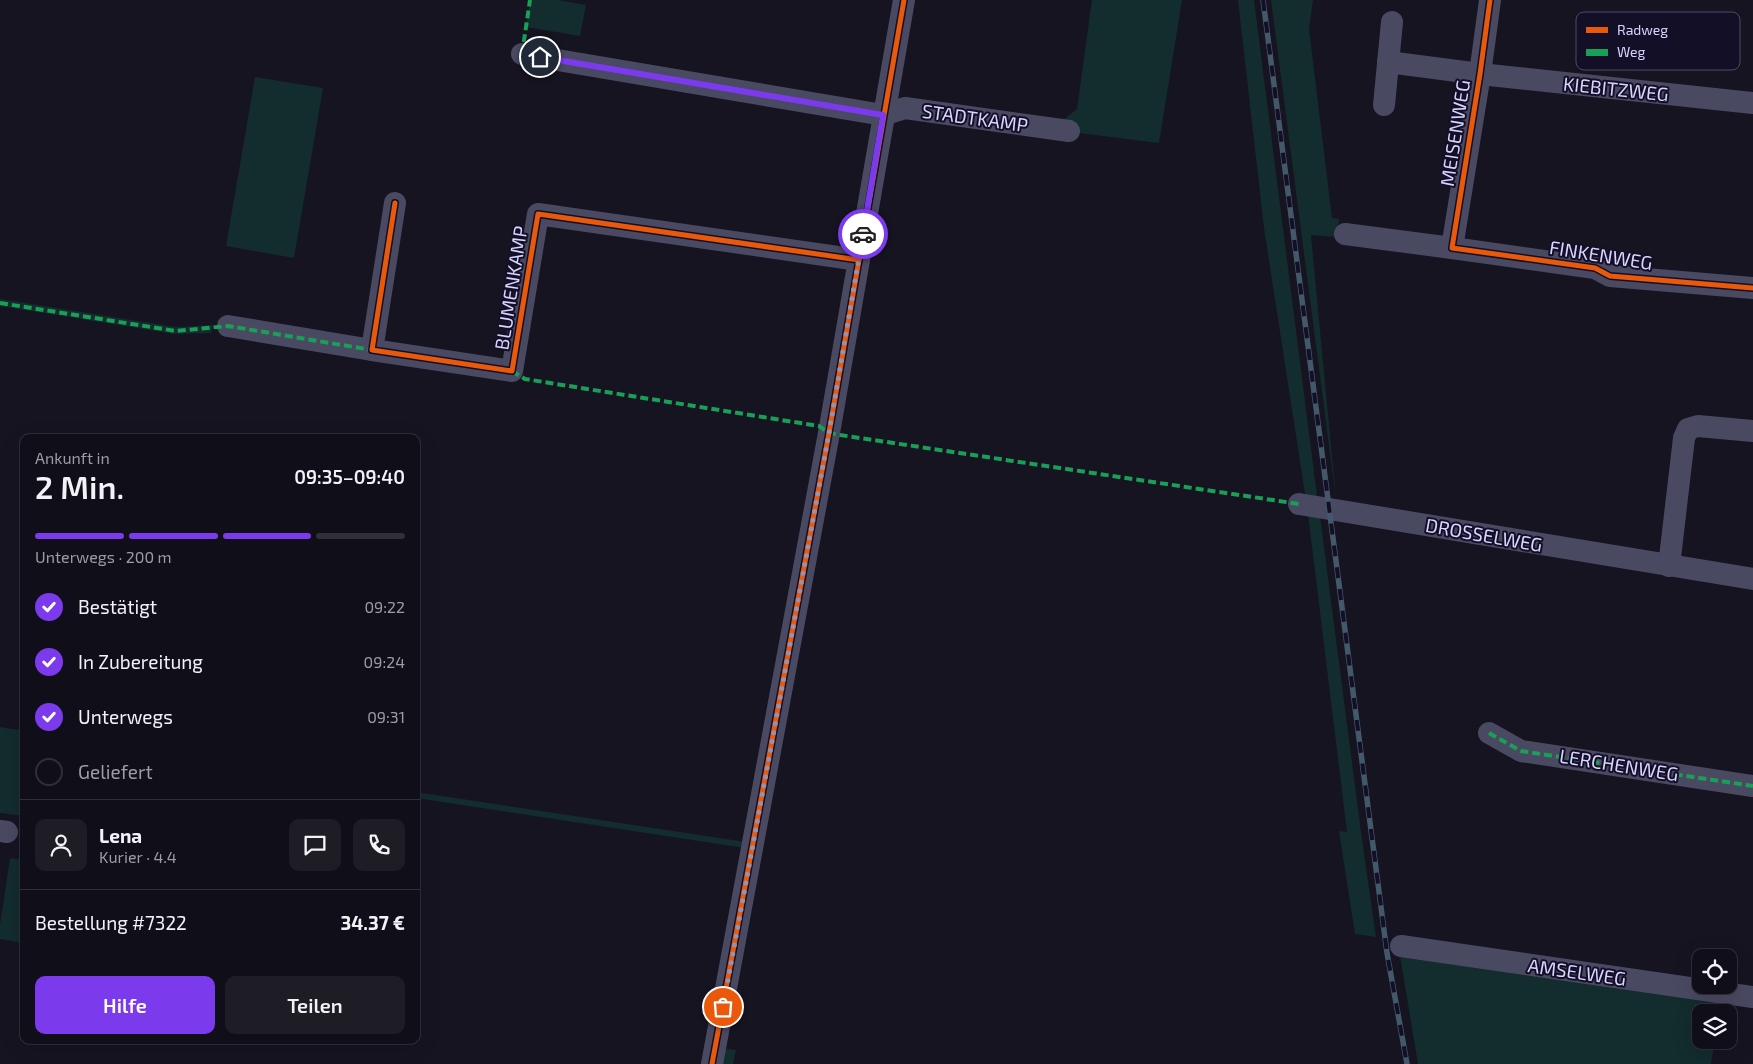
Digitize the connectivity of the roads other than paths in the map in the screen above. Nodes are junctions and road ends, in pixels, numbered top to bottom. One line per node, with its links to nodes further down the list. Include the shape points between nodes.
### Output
1 (904, 0): 9 (street)
2 (1490, 0): 6 (street, MEISENWEG)
3 (1392, 22): 5 (street)
4 (522, 54): 9 (street)
5 (1388, 62): 6 (street, MEISENWEG); 8 (street)
6 (1480, 74): 7 (street, KIEBITZWEG); 13 (street, MEISENWEG)
7 (1753, 103)
8 (1384, 105)
9 (883, 115): 10 (street, STADTKAMP, via 905,108); 14 (street)
10 (1069, 131)
11 (395, 204): 17 (street)
12 (1345, 234): 13 (street)
13 (1452, 248): 15 (street, FINKENWEG, via 1595,268 1610,276)
14 (859, 260): 17 (street, BLUMENKAMP, via 538,214 512,371); 26 (street)
15 (1753, 288)
16 (228, 326): 17 (street, BLUMENKAMP)
17 (372, 350)
18 (1753, 431): 20 (street, via 1698,426 1688,429 1684,438)
19 (1299, 504): 20 (street, DROSSELWEG)
20 (1669, 566): 21 (street, DROSSELWEG)
21 (1753, 579)
22 (1489, 733): 23 (street, LERCHENWEG, via 1522,751)
23 (1753, 786)
24 (1401, 946): 25 (street, AMSELWEG)
25 (1753, 997)
26 (712, 1064)

